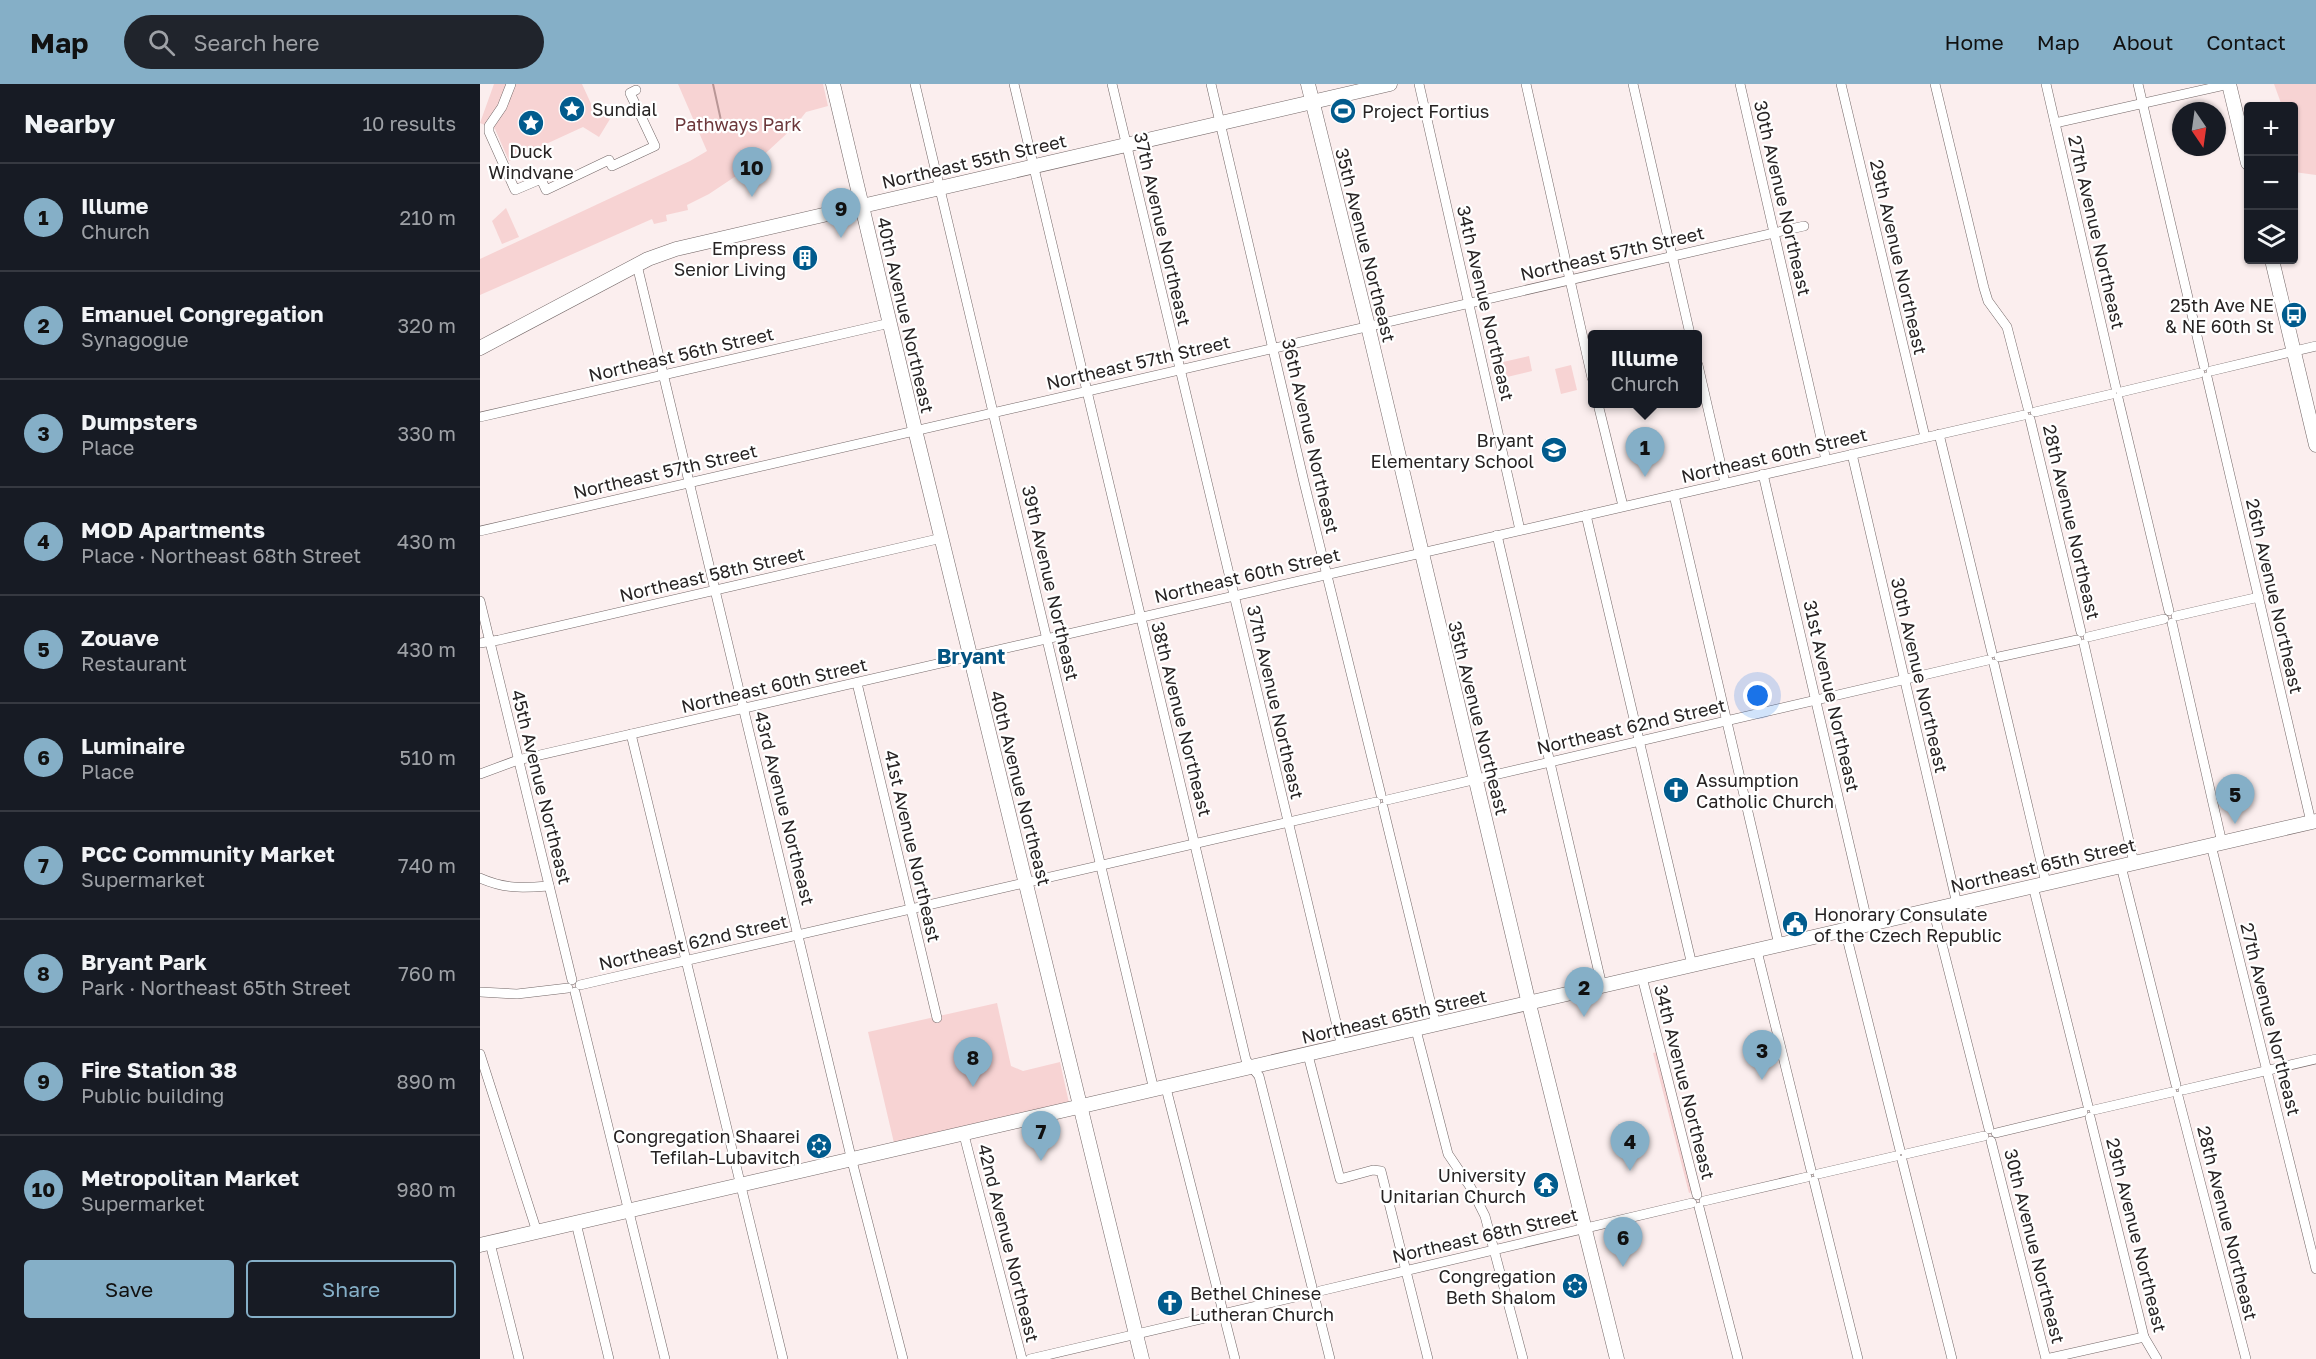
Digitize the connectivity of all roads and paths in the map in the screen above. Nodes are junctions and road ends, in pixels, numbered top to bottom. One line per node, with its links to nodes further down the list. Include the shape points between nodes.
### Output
1 (511, 84): 18 (street, via 489,132 515,190 541,179 546,190 609,160 612,166 655,146 630,93)
2 (833, 84): 27 (main road, 40th Avenue Northeast)
3 (915, 84): 26 (street, 39th Avenue Northeast)
4 (1014, 84): 25 (street, 38th Avenue Northeast)
5 (1112, 84): 23 (street, 37th Avenue Northeast)
6 (1211, 84): 21 (street, 36th Avenue Northeast)
7 (1308, 84): 19 (main road, 35th Avenue Northeast)
8 (1390, 84): 19 (main road, Northeast 55th Street)
9 (1419, 84): 34 (street, 34th Avenue Northeast)
10 (1526, 84): 33 (street)
11 (1633, 84): 30 (street)
12 (1740, 84): 29 (street, 30th Avenue Northeast)
13 (1841, 84): 55 (street, 29th Avenue Northeast)
14 (1935, 84): 51 (street, 28th Avenue Northeast, via 1984,288 1988,301 2007,327)
15 (2046, 84): 22 (street, 27th Avenue Northeast)
16 (2138, 84): 20 (street, 26th Avenue Northeast)
17 (2229, 84): 20 (street); 24 (main road)
18 (636, 90)
19 (1312, 102): 21 (main road, Northeast 55th Street); 36 (main road, 35th Avenue Northeast)
20 (2143, 103): 22 (street); 44 (street, 26th Avenue Northeast)
21 (1221, 123): 23 (main road, Northeast 55th Street); 39 (street, 36th Avenue Northeast)
22 (2055, 123): 48 (street, 27th Avenue Northeast)
23 (1126, 144): 25 (main road, Northeast 55th Street); 43 (street, 37th Avenue Northeast)
24 (2246, 156)
25 (1034, 165): 26 (main road, Northeast 55th Street); 47 (street, 38th Avenue Northeast)
26 (939, 187): 27 (main road, Northeast 55th Street); 50 (street, 39th Avenue Northeast)
27 (862, 205): 32 (main road, Northeast 55th Street, via 676,249); 35 (main road, 40th Avenue Northeast)
28 (1804, 226): 29 (street, Northeast 57th Street)
29 (1774, 232): 30 (street, Northeast 57th Street); 58 (street, 30th Avenue Northeast)
30 (1672, 256): 33 (street, Northeast 57th Street); 37 (street)
31 (2273, 264): 41 (main road)
32 (638, 265): 40 (main road, Northeast 55th Street); 45 (street, 43rd Avenue Northeast)
33 (1571, 279): 34 (street, Northeast 57th Street); 42 (street)
34 (1470, 302): 36 (street, Northeast 57th Street); 65 (street, 34th Avenue Northeast)
35 (890, 323): 45 (street, Northeast 56th Street); 53 (main road, 40th Avenue Northeast)
36 (1368, 326): 39 (street, Northeast 57th Street); 69 (main road, 35th Avenue Northeast)
37 (1689, 330)
38 (2316, 346): 41 (street, Northeast 60th Street)
39 (1274, 347): 43 (street, Northeast 57th Street); 70 (street, 36th Avenue Northeast)
40 (480, 348)
41 (2294, 351): 44 (street, Northeast 60th Street); 56 (main road)
42 (1588, 356)
43 (1180, 370): 47 (street, Northeast 57th Street); 72 (street, 37th Avenue Northeast)
44 (2205, 372): 48 (street, Northeast 60th Street); 73 (street, 26th Avenue Northeast)
45 (664, 375): 52 (street, Northeast 56th Street); 60 (street, 43rd Avenue Northeast)
46 (1702, 382): 61 (street)
47 (1086, 390): 50 (street, Northeast 57th Street); 75 (street, 38th Avenue Northeast)
48 (2116, 393): 51 (street, Northeast 60th Street); 76 (street, 27th Avenue Northeast)
49 (1599, 408): 63 (street)
50 (992, 412): 53 (street, Northeast 57th Street); 78 (street, 39th Avenue Northeast)
51 (2029, 413): 54 (street, Northeast 60th Street); 77 (street, 28th Avenue Northeast)
52 (480, 417)
53 (915, 430): 60 (street, Northeast 57th Street); 68 (main road, 40th Avenue Northeast)
54 (1939, 434): 55 (street, Northeast 60th Street); 81 (street, 29th Avenue Northeast)
55 (1925, 437): 57 (street, Northeast 60th Street)
56 (2316, 445)
57 (1852, 454): 58 (street, Northeast 60th Street); 82 (street, 30th Avenue Northeast)
58 (1826, 459): 59 (street, Northeast 60th Street)
59 (1763, 474): 61 (street, Northeast 60th Street); 84 (street, 31st Avenue Northeast)
60 (690, 483): 66 (street, Northeast 57th Street); 71 (street, 43rd Avenue Northeast)
61 (1725, 483): 62 (street, Northeast 60th Street)
62 (1674, 495): 63 (street, Northeast 60th Street); 86 (street)
63 (1623, 506): 64 (street, Northeast 60th Street)
64 (1586, 515): 65 (street, Northeast 60th Street); 88 (street)
65 (1520, 530): 67 (street, Northeast 60th Street)
66 (480, 531)
67 (1497, 535): 69 (street, Northeast 60th Street); 90 (street)
68 (942, 538): 71 (street, Northeast 58th Street); 80 (main road, 40th Avenue Northeast)
69 (1420, 553): 70 (street, Northeast 60th Street); 92 (main road, 35th Avenue Northeast)
70 (1326, 574): 72 (street, Northeast 60th Street); 93 (street, 36th Avenue Northeast)
71 (716, 591): 79 (street, Northeast 58th Street); 85 (street, 43rd Avenue Northeast)
72 (1233, 595): 75 (street, Northeast 60th Street); 94 (street, 37th Avenue Northeast)
73 (2259, 597): 76 (street, Northeast 62nd Street); 95 (street, 26th Avenue Northeast)
74 (480, 601): 79 (street, 45th Avenue Northeast)
75 (1140, 616): 78 (street, Northeast 60th Street); 96 (street, 38th Avenue Northeast)
76 (2170, 618): 77 (street, Northeast 62nd Street); 97 (street, 27th Avenue Northeast)
77 (2082, 638): 81 (street, Northeast 62nd Street); 99 (street, 28th Avenue Northeast)
78 (1048, 639): 80 (street, Northeast 60th Street); 98 (street, 39th Avenue Northeast)
79 (485, 643): 89 (street, 45th Avenue Northeast)
80 (971, 656): 83 (street, Northeast 60th Street); 101 (main road, 40th Avenue Northeast)
81 (1993, 659): 82 (street, Northeast 62nd Street); 102 (street, 29th Avenue Northeast)
82 (1904, 679): 84 (street, Northeast 62nd Street); 104 (street, 30th Avenue Northeast)
83 (856, 683): 85 (street, Northeast 60th Street); 105 (street, 41st Avenue Northeast)
84 (1816, 699): 86 (street, Northeast 62nd Street); 107 (street, 31st Avenue Northeast)
85 (744, 709): 87 (street, Northeast 60th Street); 109 (street, 43rd Avenue Northeast)
86 (1727, 721): 88 (street, Northeast 62nd Street); 110 (street)
87 (631, 734): 89 (street, Northeast 60th Street); 112 (street)
88 (1639, 742): 90 (street, Northeast 62nd Street); 113 (street)
89 (518, 760): 91 (street, Northeast 60th Street); 103 (street, 45th Avenue Northeast)
90 (1552, 762): 92 (street, Northeast 62nd Street); 116 (street)
91 (480, 774)
92 (1476, 781): 93 (street, Northeast 62nd Street); 118 (main road, 35th Avenue Northeast)
93 (1382, 801): 94 (street, Northeast 62nd Street); 120 (street, 36th Avenue Northeast)
94 (1287, 822): 96 (street, Northeast 62nd Street); 122 (street, 37th Avenue Northeast)
95 (2314, 822): 97 (main road, Northeast 65th Street)
96 (1195, 844): 98 (street, Northeast 62nd Street); 126 (street, 38th Avenue Northeast, via 1246,1060)
97 (2216, 844): 99 (main road, Northeast 65th Street); 127 (street, 27th Avenue Northeast)
98 (1101, 865): 101 (street, Northeast 62nd Street); 128 (street, 39th Avenue Northeast)
99 (2127, 865): 102 (main road, Northeast 65th Street); 129 (street, 28th Avenue Northeast)
100 (480, 878): 103 (street, via 520,889)
101 (1025, 882): 105 (street, Northeast 62nd Street); 130 (main road, 40th Avenue Northeast)
102 (2039, 885): 104 (main road, Northeast 65th Street); 131 (street, 29th Avenue Northeast)
103 (549, 886): 115 (street, 45th Avenue Northeast)
104 (1957, 904): 106 (main road, Northeast 65th Street)
105 (910, 908): 109 (street, Northeast 62nd Street); 119 (street, 41st Avenue Northeast)
106 (1934, 909): 107 (main road, Northeast 65th Street); 133 (street, 30th Avenue Northeast)
107 (1868, 925): 108 (main road, Northeast 65th Street)
108 (1845, 930): 110 (main road, Northeast 65th Street); 134 (street)
109 (798, 934): 112 (street, Northeast 62nd Street); 135 (street, 43rd Avenue Northeast)
110 (1779, 945): 111 (main road, Northeast 65th Street)
111 (1757, 951): 113 (main road, Northeast 65th Street); 136 (street)
112 (686, 961): 115 (street, Northeast 62nd Street); 137 (street)
113 (1692, 965): 114 (main road, Northeast 65th Street)
114 (1642, 977): 116 (main road, Northeast 65th Street); 138 (street, 34th Avenue Northeast)
115 (573, 986): 117 (street, Northeast 62nd Street, via 517,994); 139 (street, 45th Avenue Northeast)
116 (1602, 986): 118 (main road, Northeast 65th Street)
117 (480, 992)
118 (1529, 1004): 120 (main road, Northeast 65th Street); 141 (main road, 35th Avenue Northeast)
119 (937, 1018)
120 (1436, 1025): 121 (main road, Northeast 65th Street)
121 (1416, 1030): 122 (main road, Northeast 65th Street); 144 (street, via 1448,1154 1479,1202)
122 (1342, 1047): 124 (main road, Northeast 65th Street)
123 (480, 1054): 142 (street)
124 (1308, 1055): 126 (main road, Northeast 65th Street); 146 (street, via 1340,1179 1381,1171)
125 (2316, 1059): 127 (street, Northeast 68th Street)
126 (1252, 1068): 128 (main road, Northeast 65th Street); 147 (street, 38th Avenue Northeast, via 1259,1076)
127 (2266, 1071): 129 (street, Northeast 68th Street); 145 (street, 27th Avenue Northeast)
128 (1160, 1089): 130 (main road, Northeast 65th Street); 148 (street, 39th Avenue Northeast)
129 (2177, 1091): 131 (street, Northeast 68th Street); 171 (street, 28th Avenue Northeast)
130 (1079, 1108): 132 (main road, Northeast 65th Street); 149 (main road, 40th Avenue Northeast)
131 (2089, 1111): 133 (street, Northeast 68th Street); 150 (street, 29th Avenue Northeast)
132 (964, 1135): 135 (main road, Northeast 65th Street); 157 (street, 42nd Avenue Northeast)
133 (1990, 1135): 134 (street, Northeast 68th Street); 168 (street, 30th Avenue Northeast)
134 (1901, 1155): 136 (street, Northeast 68th Street); 167 (street)
135 (852, 1161): 137 (main road, Northeast 65th Street); 156 (street, 43rd Avenue Northeast)
136 (1813, 1176): 138 (street, Northeast 68th Street); 166 (street)
137 (740, 1186): 139 (main road, Northeast 65th Street); 155 (street)
138 (1698, 1202): 141 (street, Northeast 68th Street); 165 (street, 34th Avenue Northeast)
139 (627, 1212): 140 (main road, Northeast 65th Street); 154 (street, 45th Avenue Northeast)
140 (576, 1223): 142 (main road, Northeast 65th Street); 153 (street)
141 (1584, 1229): 144 (street, Northeast 68th Street); 164 (main road, 35th Avenue Northeast)
142 (537, 1232): 143 (main road, Northeast 65th Street)
143 (485, 1244): 152 (street)
144 (1496, 1250): 146 (street, Northeast 68th Street); 163 (street)
145 (2316, 1269)
146 (1406, 1270): 147 (street, Northeast 68th Street); 162 (street)
147 (1314, 1293): 148 (street, Northeast 68th Street); 161 (street, 38th Avenue Northeast)
148 (1223, 1313): 149 (street, Northeast 68th Street); 160 (street, 39th Avenue Northeast)
149 (1136, 1334): 158 (street, Northeast 68th Street); 159 (main road, 40th Avenue Northeast)
150 (2144, 1337): 151 (street); 170 (street, 29th Avenue Northeast)
151 (2096, 1348): 168 (street); 169 (street)
152 (519, 1359)
153 (609, 1359)
154 (664, 1359)
155 (783, 1359)
156 (903, 1359)
157 (1022, 1359)
158 (1030, 1359)
159 (1142, 1359)
160 (1235, 1359)
161 (1330, 1359)
162 (1428, 1359)
163 (1523, 1359)
164 (1617, 1359)
165 (1738, 1359)
166 (1858, 1359)
167 (1952, 1359)
168 (2046, 1359)
169 (2099, 1359)
170 (2157, 1359)
171 (2246, 1359)

